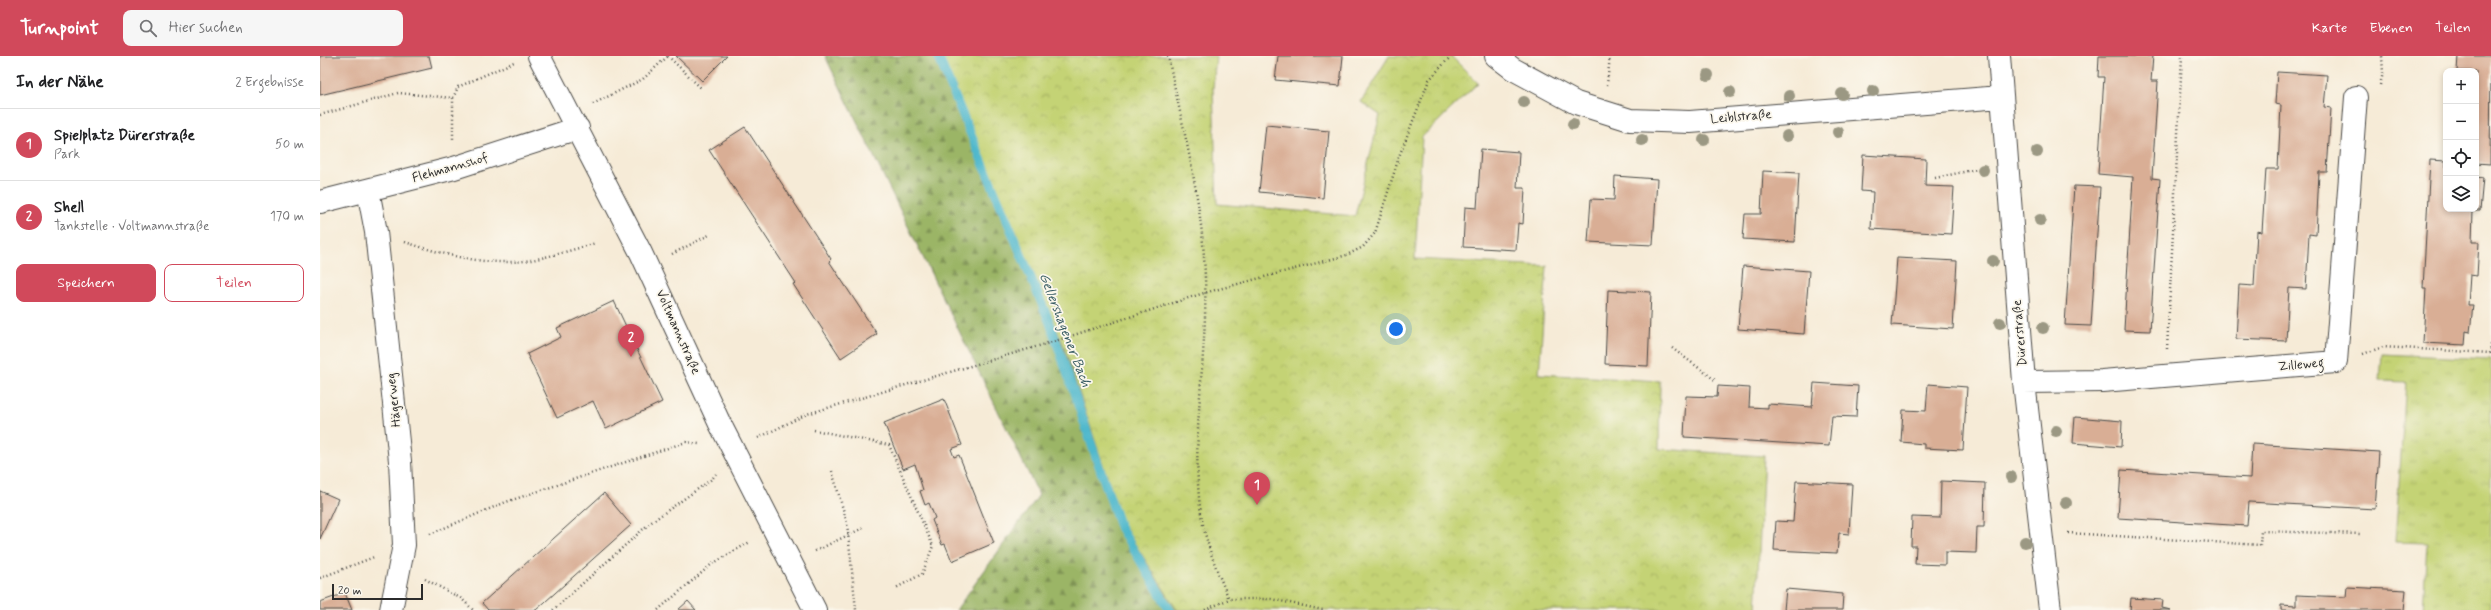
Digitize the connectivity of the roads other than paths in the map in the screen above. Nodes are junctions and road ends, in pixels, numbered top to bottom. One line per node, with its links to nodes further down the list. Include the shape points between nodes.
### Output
1 (1496, 56): 4 (street, Leiblstraße, via 1512,69 1576,103 1630,120 1690,122)
2 (1999, 56): 4 (street, Dürerstraße)
3 (530, 58): 6 (street, Voltmannstraße)
4 (2001, 97): 9 (street, Dürerstraße)
5 (2356, 97): 9 (street, Zilleweg, via 2336,362 2102,381)
6 (574, 122): 7 (street, Flehmannshof, via 454,168); 11 (street, Voltmannstraße, via 648,266 733,449)
7 (368, 190): 8 (street, Flehmannshof); 10 (street, Hägerweg, via 376,232 400,461 402,555)
8 (320, 202)
9 (2024, 382): 12 (street, Dürerstraße)
10 (391, 610)
11 (815, 610)
12 (2050, 610)

